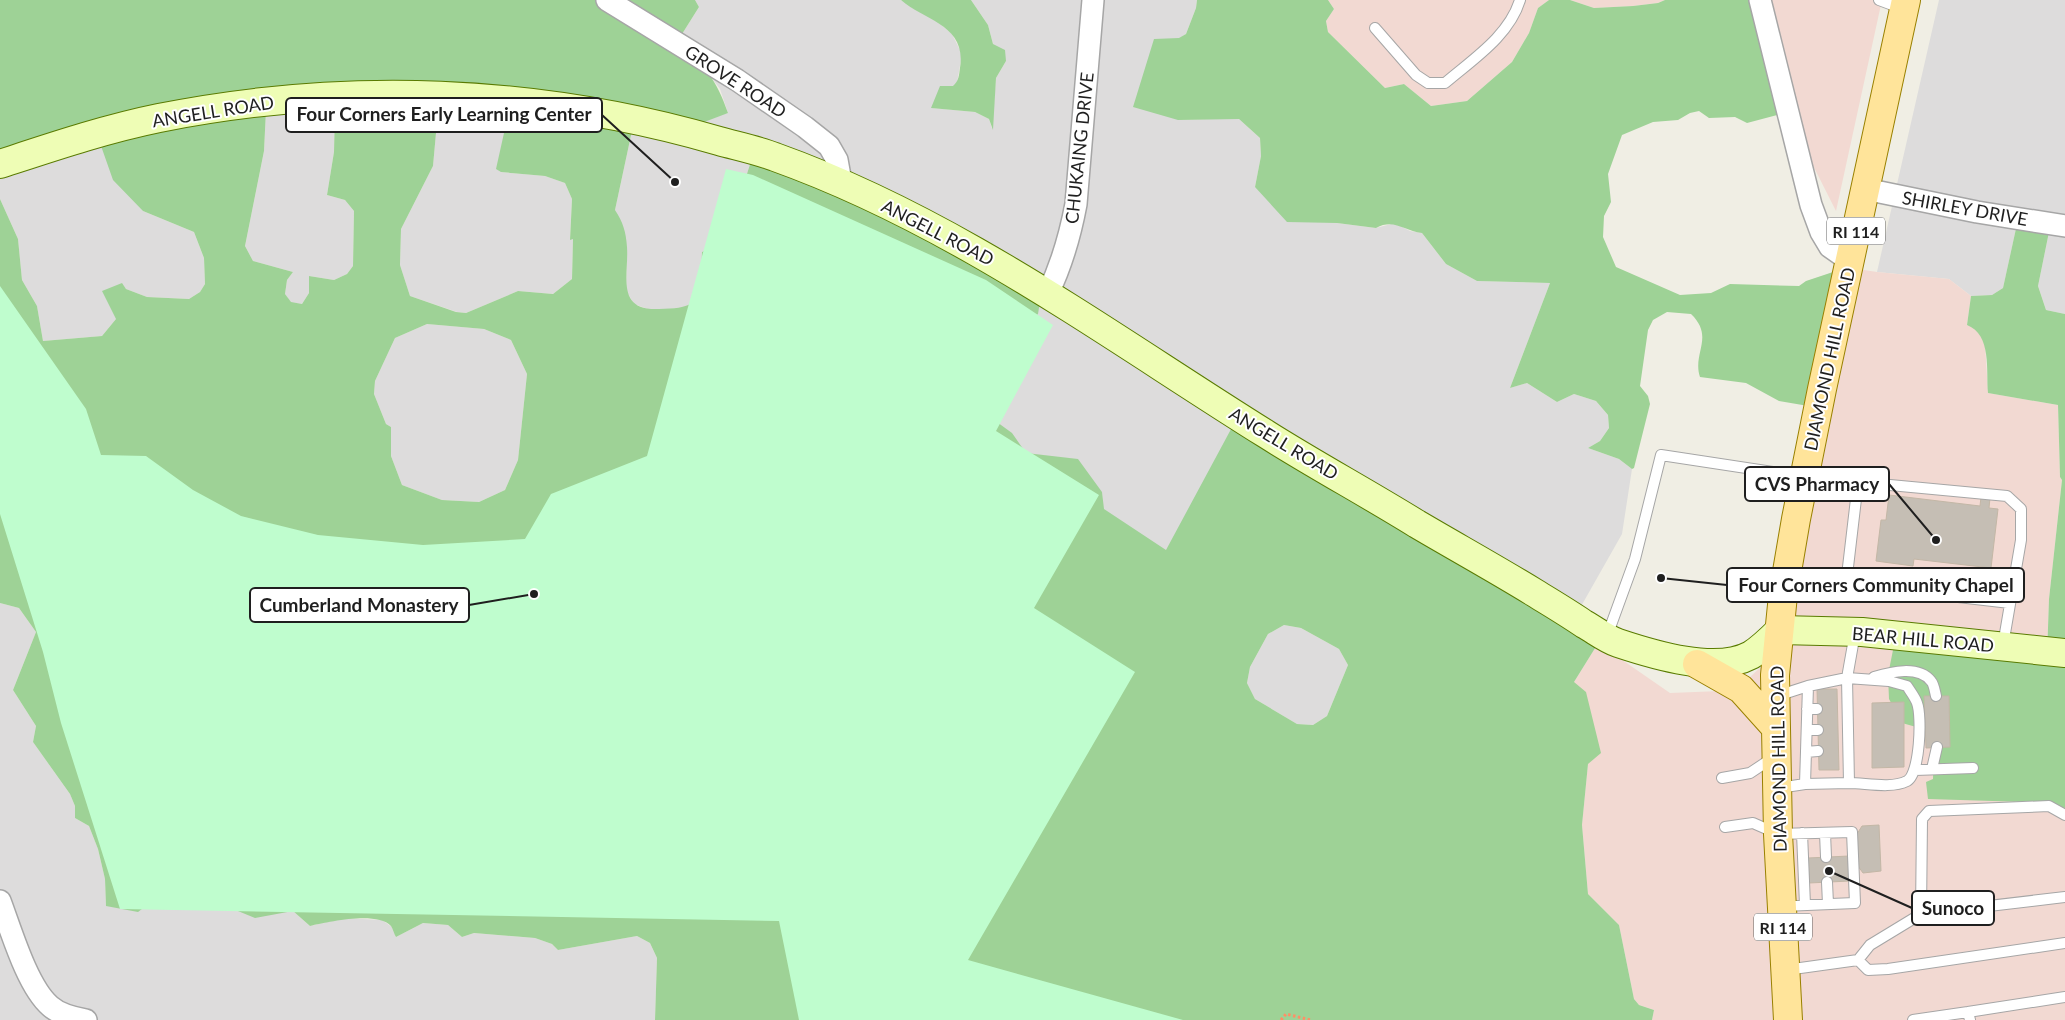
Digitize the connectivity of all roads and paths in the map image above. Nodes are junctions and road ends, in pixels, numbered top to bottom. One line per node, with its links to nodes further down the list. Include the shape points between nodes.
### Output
1 (607, 0): 9 (street, GROVE ROAD, via 794,118 829,146)
2 (1093, 0): 13 (street, CHUKAING DRIVE, via 1076,204 1060,268)
3 (1520, 0): 7 (lane, via 1516,14 1500,35 1445,83 1428,83 1416,75)
4 (1760, 0): 12 (street, via 1820,232 1830,247)
5 (1879, 0): 6 (lane)
6 (1905, 5): 10 (main road, DIAMOND HILL ROAD / RI 114)
7 (1375, 28)
8 (1, 160): 9 (main road, ANGELL ROAD, via 156,119 209,110 312,97 416,95 514,100 595,111 680,129 746,148)
9 (841, 182): 13 (main road, ANGELL ROAD, via 950,236)
10 (1865, 189): 11 (street, SHIRLEY DRIVE); 12 (main road, DIAMOND HILL ROAD / RI 114)
11 (2065, 226)
12 (1850, 261): 14 (main road, DIAMOND HILL ROAD / RI 114)
13 (1048, 293): 19 (main road, ANGELL ROAD, via 1268,436)
14 (1805, 478): 15 (lane); 17 (main road, DIAMOND HILL ROAD / RI 114, via 1783,596); 19 (lane, via 1661,455 1635,559)
15 (1858, 482): 16 (lane, via 2008,496 2021,509 2022,540); 16 (lane, via 1846,584)
16 (2010, 603): 20 (lane)
17 (1780, 630): 18 (main road, BEAR HILL ROAD); 22 (main road, ANGELL ROAD, via 1767,643 1739,660); 27 (main road, DIAMOND HILL ROAD / RI 114, via 1774,675)
18 (1855, 632): 20 (main road, BEAR HILL ROAD); 23 (lane)
19 (1606, 637): 22 (main road, ANGELL ROAD)
20 (2003, 646): 21 (main road, BEAR HILL ROAD)
21 (2065, 652)
22 (1697, 664): 28 (main road, via 1741,689)
23 (1847, 678): 24 (lane); 25 (lane); 39 (lane, via 1842,709 1843,751)
24 (1866, 680): 26 (lane, via 1892,672 1917,672 1931,681); 37 (lane, via 1907,686 1917,703 1919,747)
25 (1808, 686): 27 (lane); 29 (lane, via 1812,709)
26 (1936, 696)
27 (1775, 697): 28 (main road, DIAMOND HILL ROAD / RI 114)
28 (1776, 728): 34 (main road, DIAMOND HILL ROAD / RI 114)
29 (1806, 730): 30 (lane); 33 (lane)
30 (1818, 730)
31 (1937, 747): 36 (lane)
32 (1818, 751): 33 (lane)
33 (1806, 752): 40 (lane)
34 (1777, 756): 38 (lane, via 1750,773); 41 (main road, DIAMOND HILL ROAD / RI 114)
35 (1973, 768): 36 (lane)
36 (1932, 769): 37 (lane)
37 (1914, 770): 39 (lane, via 1907,781 1893,784)
38 (1722, 778)
39 (1849, 783): 40 (lane)
40 (1805, 784): 41 (lane)
41 (1777, 789): 45 (main road, DIAMOND HILL ROAD / RI 114)
42 (2065, 815): 52 (lane, via 2049,806 1929,811 1922,819)
43 (1725, 827): 45 (lane, via 1753,823)
44 (1825, 833): 45 (lane); 46 (lane); 50 (lane, via 1852,832 1854,903)
45 (1790, 834): 51 (main road, DIAMOND HILL ROAD / RI 114)
46 (1826, 857)
47 (1827, 882): 50 (lane)
48 (2065, 896): 52 (lane)
49 (0, 901): 58 (street, via 24,965 38,992 50,1006 68,1016)
50 (1828, 904): 51 (lane)
51 (1793, 906): 55 (main road, DIAMOND HILL ROAD / RI 114)
52 (1921, 914): 54 (lane, via 1870,945)
53 (2065, 943): 54 (lane, via 1888,969 1868,970)
54 (1858, 960): 55 (lane)
55 (1785, 970): 61 (main road, DIAMOND HILL ROAD / RI 114)
56 (2065, 997): 57 (lane)
57 (1969, 1016): 62 (lane)
58 (86, 1020)
59 (1281, 1020): 60 (path, via 1286,1014)
60 (1311, 1020)
61 (1788, 1020)
62 (1913, 1020)

